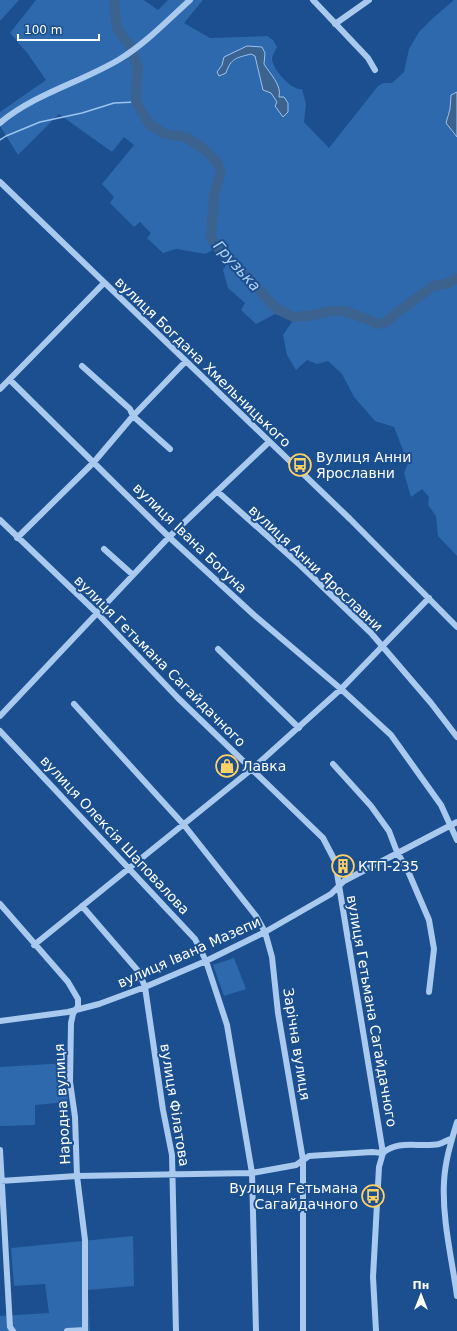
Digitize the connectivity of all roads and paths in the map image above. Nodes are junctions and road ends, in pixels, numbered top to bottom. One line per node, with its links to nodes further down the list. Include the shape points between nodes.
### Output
1 (190, 0): 6 (street, via 143,43 121,59 15,110)
2 (313, 0): 4 (street)
3 (369, 0): 4 (street)
4 (335, 24): 5 (street, via 368,58)
5 (376, 70)
6 (0, 123)
7 (0, 182): 8 (street, вулиця Богдана Хмельницького)
8 (104, 283): 9 (street, вулиця Богдана Хмельницького); 11 (street)
9 (185, 362): 13 (street); 14 (street, вулиця Богдана Хмельницького)
10 (82, 366): 13 (street, via 130,409)
11 (10, 380): 12 (street); 16 (street, вулиця Івана Богуна)
12 (0, 389)
13 (133, 416): 15 (street); 16 (street)
14 (269, 442): 17 (street); 23 (street, вулиця Богдана Хмельницького, via 350,518)
15 (170, 449)
16 (94, 462): 19 (street, вулиця Івана Богуна); 20 (street)
17 (218, 492): 19 (street); 26 (street, вулиця Анни Ярославни, via 361,623)
18 (0, 520): 20 (street, вулиця Гетьмана Сагайдачного)
19 (169, 537): 22 (street); 28 (street, вулиця Івана Богуна, via 254,615)
20 (17, 538): 24 (street, вулиця Гетьмана Сагайдачного)
21 (104, 549): 22 (street)
22 (133, 575): 24 (street)
23 (429, 598): 25 (street, вулиця Богдана Хмельницького); 26 (street)
24 (97, 613): 30 (street); 35 (street, вулиця Гетьмана Сагайдачного, via 178,698)
25 (457, 626)
26 (381, 646): 28 (street); 33 (street, вулиця Анни Ярославни)
27 (218, 648): 31 (street)
28 (341, 689): 31 (street); 37 (street, вулиця Івана Богуна, via 391,735 441,805)
29 (74, 704): 38 (street)
30 (0, 716)
31 (299, 728): 35 (street)
32 (0, 731): 41 (street, вулиця Олексія Шаповалова)
33 (457, 737)
34 (333, 764): 40 (street, via 366,800 389,831)
35 (252, 769): 38 (street); 42 (street, вулиця Гетьмана Сагайдачного, via 323,838 335,861)
36 (457, 822): 37 (street, вулиця Івана Мазепи)
37 (450, 824): 39 (street, вулиця Івана Богуна); 40 (street, вулиця Івана Мазепи)
38 (184, 825): 41 (street); 45 (street, via 256,916)
39 (457, 840)
40 (397, 852): 42 (street, вулиця Івана Мазепи, via 344,881); 49 (street, via 429,920 434,949)
41 (127, 868): 44 (street); 47 (street, вулиця Олексія Шаповалова, via 195,939)
42 (338, 887): 45 (street, вулиця Івана Мазепи); 55 (street, вулиця Гетьмана Сагайдачного)
43 (0, 904): 46 (street, Народна вулиця)
44 (82, 906): 46 (street); 48 (street, вулиця Філатова, via 139,972)
45 (265, 932): 47 (street, вулиця Івана Мазепи); 56 (street, Зарічна вулиця, via 272,957 278,1013)
46 (34, 945): 50 (street, Народна вулиця, via 68,982 78,999)
47 (206, 961): 48 (street, вулиця Івана Мазепи); 57 (street, вулиця Олексія Шаповалова, via 227,1025)
48 (145, 987): 50 (street, вулиця Івана Мазепи); 58 (street, вулиця Філатова)
49 (429, 992)
50 (75, 1011): 51 (street, вулиця Івана Мазепи); 59 (street, Народна вулиця, via 71,1023 70,1082 75,1117)
51 (0, 1021)
52 (457, 1122): 53 (street)
53 (451, 1138): 55 (street, via 440,1144 399,1146); 61 (street, via 444,1182 444,1200)
54 (0, 1150): 60 (street)
55 (383, 1153): 56 (street, via 309,1156); 68 (street, вулиця Гетьмана Сагайдачного, via 379,1167 373,1277)
56 (303, 1160): 57 (street, via 296,1165); 67 (street, Зарічна вулиця)
57 (252, 1173): 58 (street); 66 (street, вулиця Олексія Шаповалова)
58 (174, 1175): 59 (street); 65 (street, вулиця Філатова)
59 (77, 1176): 60 (street); 64 (street, Народна вулиця, via 84,1240)
60 (1, 1180): 62 (street, via 10,1327)
61 (457, 1296)
62 (14, 1331)
63 (67, 1331): 64 (street)
64 (85, 1331)
65 (176, 1331)
66 (256, 1331)
67 (303, 1331)
68 (376, 1331)

